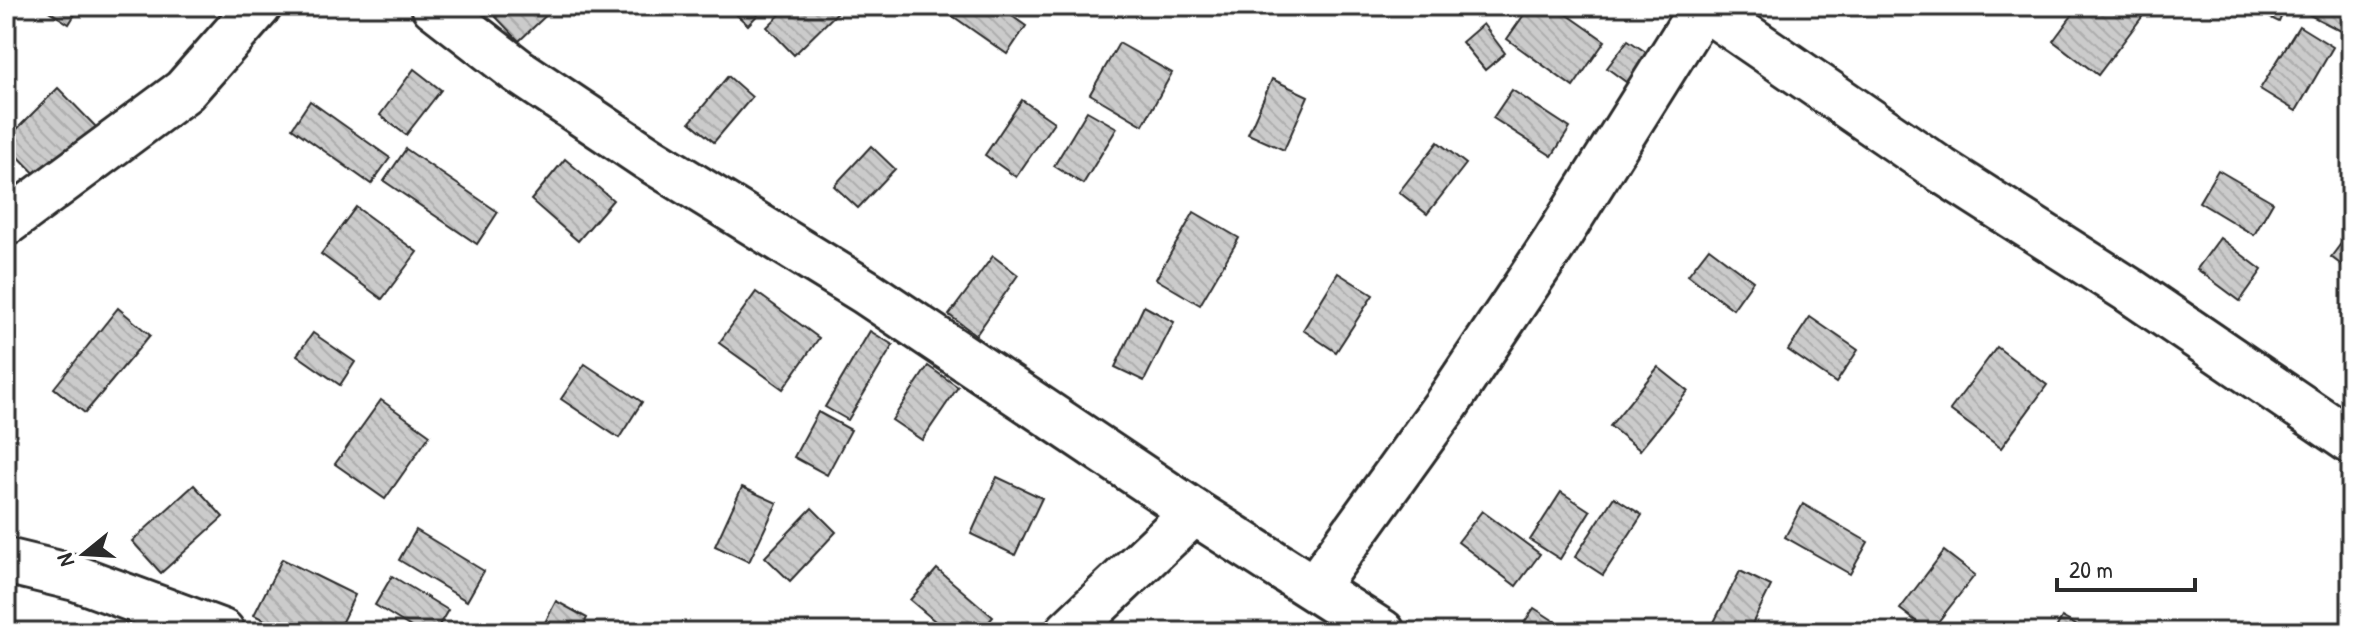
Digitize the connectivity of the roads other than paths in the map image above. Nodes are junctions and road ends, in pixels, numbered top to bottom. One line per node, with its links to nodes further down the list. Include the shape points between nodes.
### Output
1 (259, 6): 4 (street, via 184,91)
2 (434, 6): 6 (street, via 518,71 648,158 866,292)
3 (1702, 6): 5 (street); 8 (street, via 1446,405)
4 (6, 223)
5 (2351, 441)
6 (1194, 512): 8 (street); 10 (street)
7 (6, 561): 9 (street, via 76,578)
8 (1315, 587): 11 (street)
9 (222, 632)
10 (1068, 632)
11 (1382, 632)

